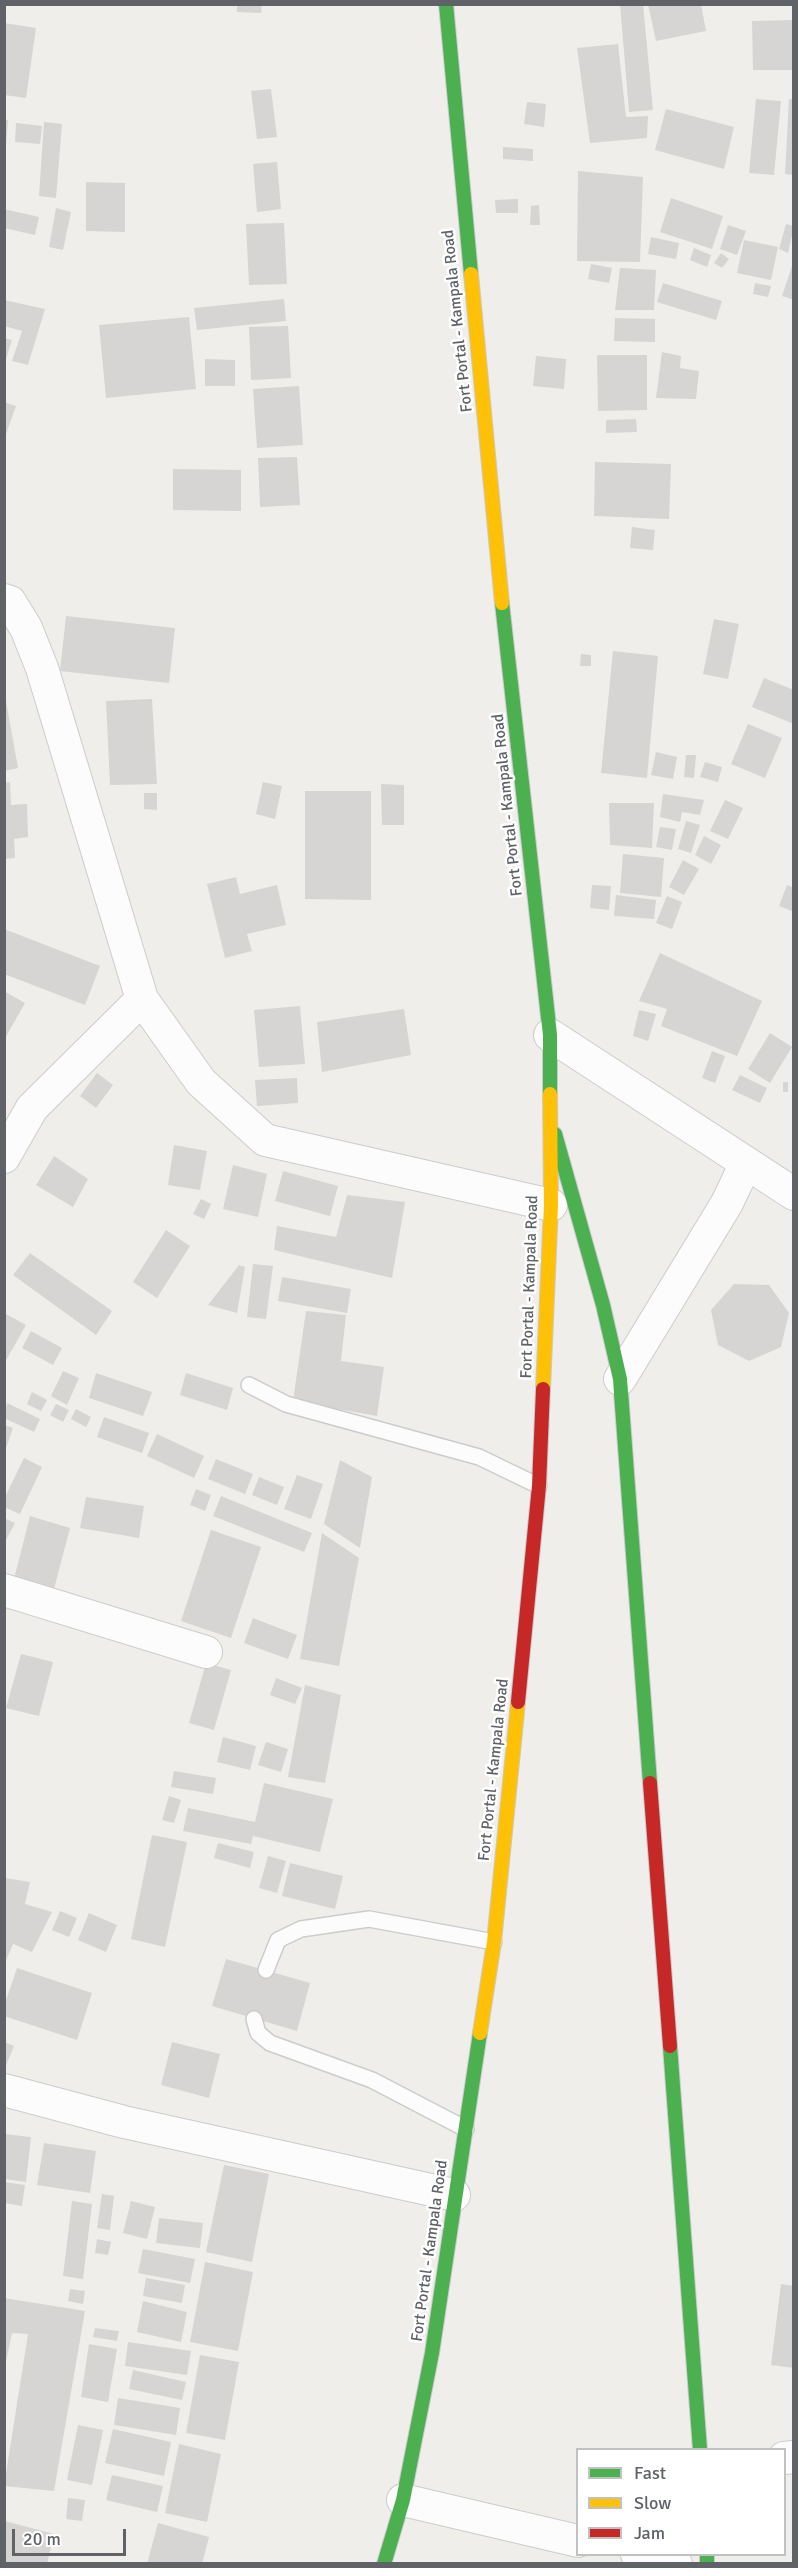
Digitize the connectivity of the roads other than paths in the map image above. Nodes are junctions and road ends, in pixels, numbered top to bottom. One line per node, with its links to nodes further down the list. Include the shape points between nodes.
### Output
1 (446, 4): 4 (main road, Fort Portal - Kampala Road, via 496,541)
2 (4, 600): 3 (street, via 26,628 42,668)
3 (142, 999): 6 (street, via 32,1108); 9 (street, via 201,1082 265,1140)
4 (550, 1035): 5 (main road, Fort Portal - Kampala Road); 7 (street)
5 (549, 1112): 9 (main road, Fort Portal - Kampala Road); 10 (main road)
6 (4, 1157)
7 (746, 1163): 8 (street); 10 (street, via 727,1203)
8 (794, 1194)
9 (550, 1204): 12 (main road, Fort Portal - Kampala Road)
10 (620, 1379): 21 (main road)
11 (249, 1385): 12 (lane, via 286,1404 479,1457)
12 (539, 1486): 15 (main road, Fort Portal - Kampala Road)
13 (4, 1590): 14 (street)
14 (206, 1652)
15 (494, 1942): 16 (lane, via 369,1919 301,1929 278,1940); 19 (main road, Fort Portal - Kampala Road)
16 (266, 1970)
17 (254, 2019): 19 (lane, via 258,2033 270,2043 372,2080)
18 (4, 2090): 20 (street, via 124,2122)
19 (466, 2128): 20 (main road, Fort Portal - Kampala Road)
20 (454, 2195): 22 (main road, Fort Portal - Kampala Road, via 432,2353)
21 (700, 2448)
22 (403, 2500): 23 (street); 25 (main road, Fort Portal - Kampala Road)
23 (576, 2541)
24 (645, 2556): 26 (street)
25 (384, 2564)
26 (676, 2564)

